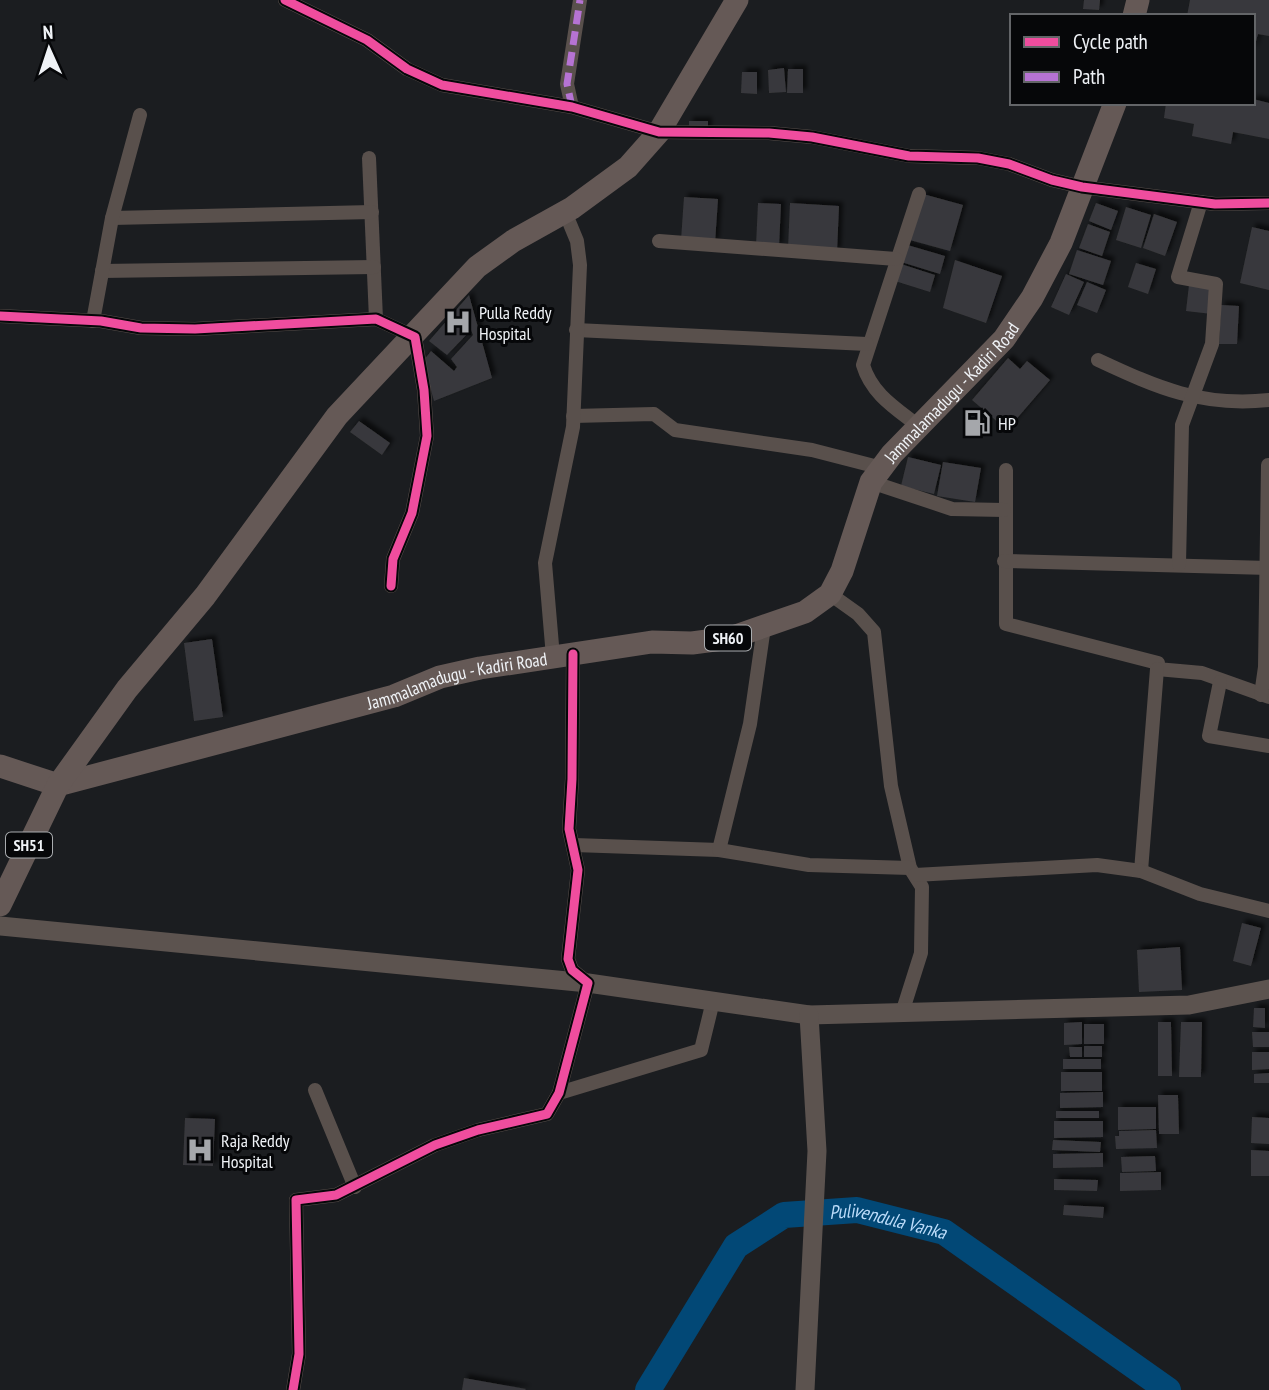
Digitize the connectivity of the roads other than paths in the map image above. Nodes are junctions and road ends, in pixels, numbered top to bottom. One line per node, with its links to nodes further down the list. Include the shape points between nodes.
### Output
1 (285, 0): 5 (street, via 367,40 407,69 442,85)
2 (580, 0): 5 (street, via 567,85)
3 (737, 0): 7 (main road)
4 (1114, 105): 9 (main road, Jammalamadugu - Kadiri Road)
5 (572, 107): 7 (street)
6 (140, 115): 15 (street)
7 (659, 132): 9 (street, via 769,133 909,156 978,158); 14 (main road, via 628,167)
8 (369, 158): 13 (street)
9 (1083, 187): 11 (street); 30 (main road, Jammalamadugu - Kadiri Road, via 1032,298 1004,339)
10 (919, 194): 17 (street)
11 (1201, 202): 12 (street); 27 (street, via 1178,277 1216,284 1212,344)
12 (1269, 203)
13 (372, 212): 15 (street); 18 (street)
14 (565, 212): 23 (street, via 577,241 580,265); 24 (main road, via 513,240 477,267)
15 (112, 218): 19 (street)
16 (659, 241): 17 (street)
17 (896, 259): 25 (street)
18 (374, 268): 19 (street); 21 (street)
19 (102, 271): 22 (street)
20 (0, 316): 22 (street)
21 (376, 319): 22 (street, via 195,329); 24 (street)
22 (93, 321)
23 (576, 330): 25 (street); 29 (street)
24 (415, 337): 38 (street, via 425,390 427,436 412,513 393,559); 47 (main road, via 337,416 205,596 127,689)
25 (867, 344): 30 (street, via 863,365 867,381)
26 (1098, 360): 27 (street)
27 (1191, 398): 28 (street); 36 (street, via 1182,425)
28 (1269, 400)
29 (573, 416): 33 (street, via 654,414 675,430 812,450); 41 (street, via 545,563)
30 (921, 428): 33 (main road, Jammalamadugu - Kadiri Road)
31 (1268, 466): 37 (street)
32 (1006, 470): 34 (street)
33 (876, 475): 34 (street, via 952,509); 39 (main road, Jammalamadugu - Kadiri Road)
34 (1004, 510): 35 (street)
35 (1004, 561): 36 (street); 42 (street, via 1006,624 1158,663)
36 (1179, 564): 37 (street)
37 (1267, 568): 44 (street)
38 (391, 586)
39 (830, 594): 40 (main road, Jammalamadugu - Kadiri Road / SH60, via 805,612); 51 (street, via 874,632 891,786)
40 (764, 627): 41 (main road, Jammalamadugu - Kadiri Road / SH60, via 730,638 652,642); 49 (street, via 750,724)
41 (563, 655): 47 (main road, Jammalamadugu - Kadiri Road / SH60, via 440,677 394,696); 48 (street, via 572,779 569,828)
42 (1157, 669): 43 (street, via 1202,673); 50 (street)
43 (1220, 682): 44 (street); 45 (street, via 1209,736)
44 (1265, 696)
45 (1269, 746)
46 (1, 767): 47 (main road)
47 (55, 791): 52 (main road, SH51)
48 (574, 845): 49 (street); 55 (street, via 578,870 568,959 572,970)
49 (719, 850): 51 (street, via 809,864)
50 (1141, 871): 51 (street, via 1097,865); 53 (street, via 1200,894)
51 (912, 872): 58 (street, via 922,887 921,953)
52 (0, 905)
53 (1269, 911)
54 (0, 926): 55 (main road)
55 (588, 983): 57 (main road); 61 (street)
56 (1269, 989): 58 (main road, via 1189,1005)
57 (713, 1001): 59 (main road); 61 (street, via 701,1050)
58 (902, 1013): 59 (main road)
59 (809, 1015): 64 (main road, via 817,1151)
60 (315, 1090): 62 (street)
61 (559, 1093): 62 (street, via 547,1114 435,1145)
62 (355, 1186): 63 (street, via 337,1195 296,1200 299,1354)
63 (293, 1390)
64 (805, 1390)

